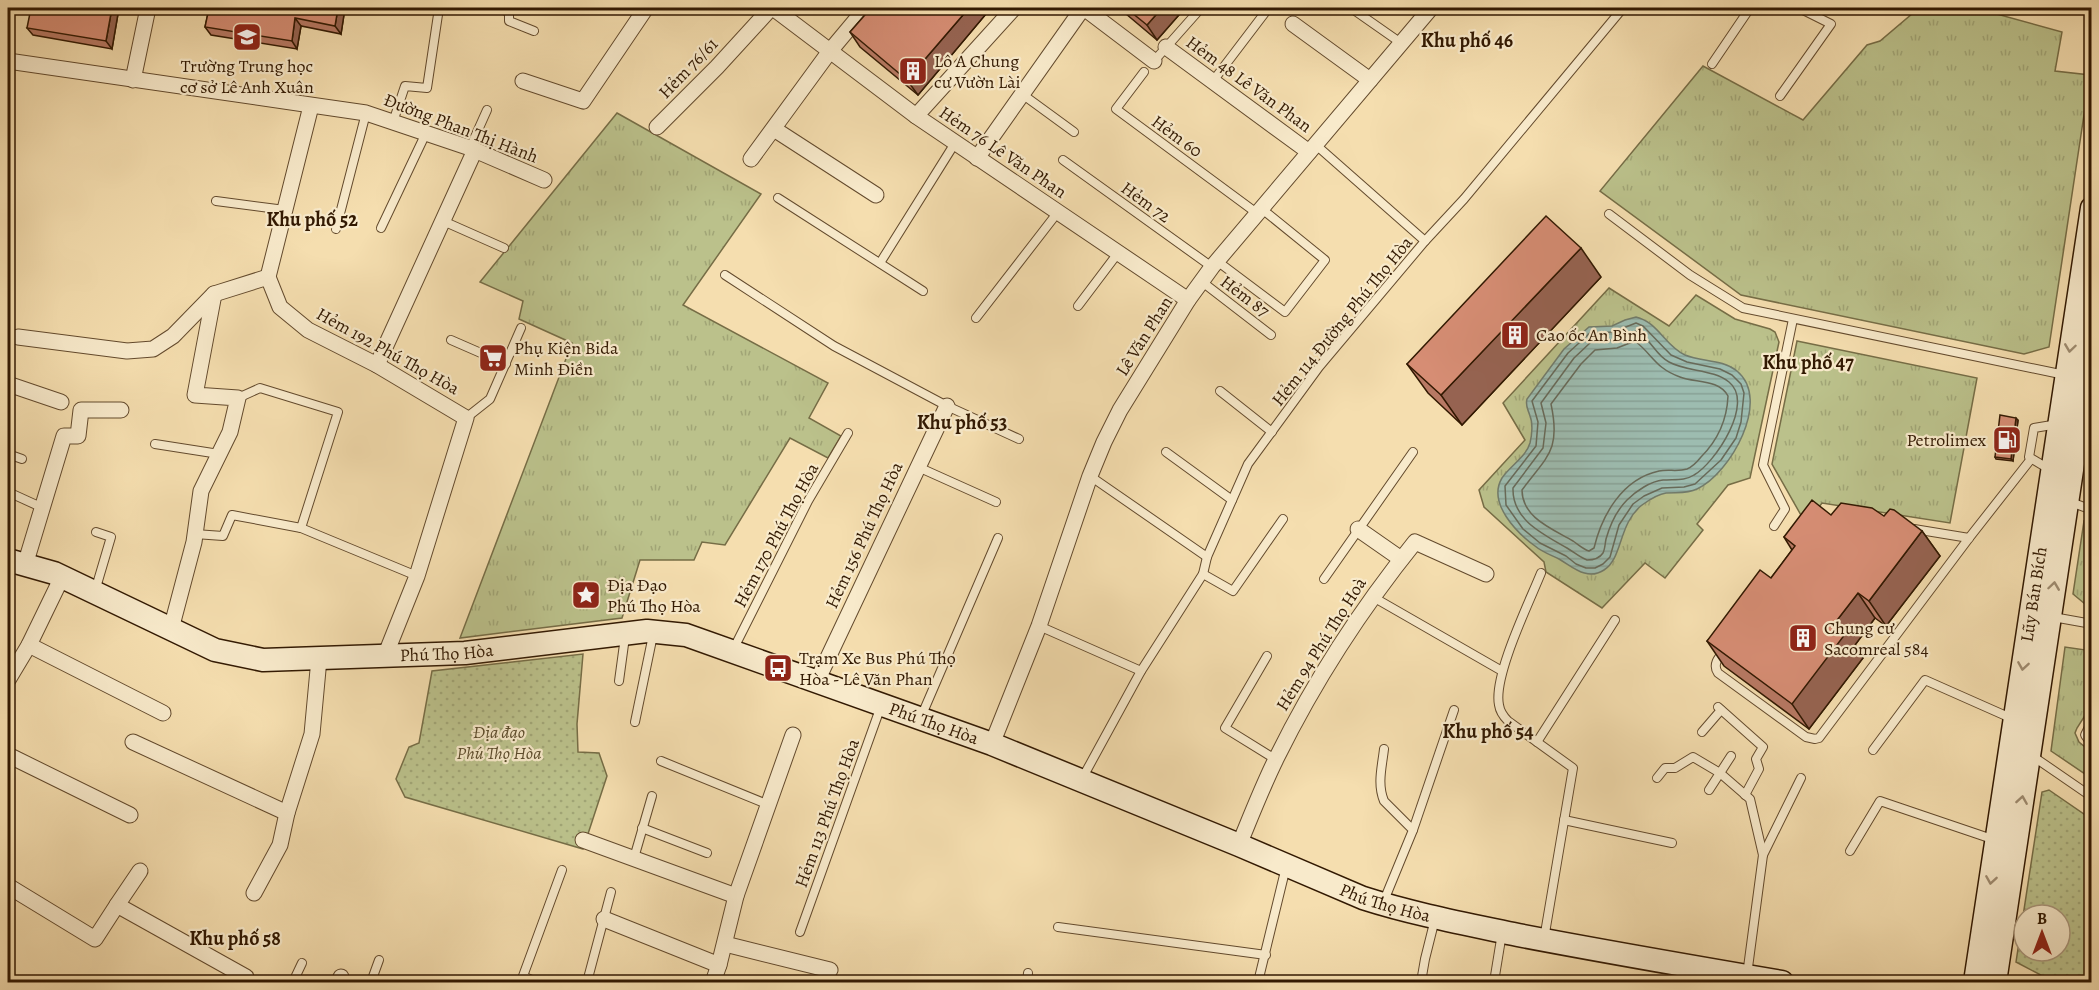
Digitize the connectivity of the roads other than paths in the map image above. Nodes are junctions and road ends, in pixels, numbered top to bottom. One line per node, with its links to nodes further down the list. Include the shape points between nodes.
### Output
1 (148, 8): 24 (street)
2 (439, 8): 34 (lane, via 427,88 405,86)
3 (498, 8): 17 (lane, via 510,12 509,21)
4 (646, 8): 26 (street, via 583,101)
5 (772, 8): 20 (street, Hẻm 76 Lê Văn Phan); 35 (street, Hẻm 76/61)
6 (866, 8): 20 (street)
7 (1014, 8): 33 (street)
8 (1084, 8): 23 (street); 28 (street)
9 (1201, 8): 19 (lane)
10 (1351, 8): 18 (lane)
11 (1431, 8): 18 (street, Lê Văn Phan)
12 (1623, 8): 57 (lane, Hẻm 114 Đường Phú Thọ Hòa)
13 (1750, 8): 22 (lane)
14 (1799, 8): 29 (lane, via 1831,24)
15 (1267, 10): 27 (lane)
16 (1293, 24): 25 (street)
17 (534, 31)
18 (1401, 43): 25 (street, Lê Văn Phan)
19 (1166, 47): 23 (lane); 27 (street, Hẻm 48 Lê Văn Phan)
20 (830, 51): 33 (street, Hẻm 76 Lê Văn Phan); 36 (street)
21 (8, 61): 24 (street, Đường Phan Thị Hành)
22 (1712, 64)
23 (1149, 66): 52 (lane, Hẻm 60, via 1116,109)
24 (133, 80): 30 (street, Đường Phan Thị Hành)
25 (1370, 80): 40 (street, Lê Văn Phan)
26 (523, 81)
27 (1213, 81): 40 (street, Hẻm 48 Lê Văn Phan)
28 (1022, 94): 37 (lane); 42 (street)
29 (1780, 96)
30 (311, 105): 32 (street, Đường Phan Thị Hành); 50 (street)
31 (487, 110): 41 (lane)
32 (366, 113): 34 (street, Đường Phan Thị Hành); 56 (lane)
33 (916, 116): 39 (street, Hẻm 76 Lê Văn Phan)
34 (393, 122): 38 (street, Đường Phan Thị Hành)
35 (657, 127)
36 (774, 129): 43 (street); 46 (street)
37 (1074, 132)
38 (426, 133): 41 (street, Đường Phan Thị Hành); 55 (lane)
39 (955, 143): 42 (street, Hẻm 76 Lê Văn Phan); 60 (lane)
40 (1312, 148): 52 (street, Lê Văn Phan); 57 (lane)
41 (472, 149): 45 (street, Đường Phan Thị Hành); 54 (street)
42 (977, 158): 51 (street, Hẻm 76 Lê Văn Phan)
43 (751, 159)
44 (1063, 160): 61 (lane, Hẻm 72)
45 (544, 180)
46 (876, 195)
47 (778, 198): 60 (lane)
48 (216, 201): 50 (lane)
49 (2091, 208): 78 (street, Lũy Bán Bích, one-way to 78)
50 (285, 210): 63 (street)
51 (1058, 212): 59 (street, Hẻm 76 Lê Văn Phan); 69 (lane)
52 (1260, 212): 61 (street, Lê Văn Phan); 61 (lane, Hẻm 72, via 1325,260 1285,312)
53 (1609, 214): 70 (lane, via 1735,305)
54 (443, 221): 58 (lane); 77 (street)
55 (381, 228)
56 (336, 229)
57 (1425, 241): 87 (lane, Hẻm 114 Đường Phú Thọ Hòa, via 1319,367)
58 (504, 248)
59 (1118, 253): 67 (street, Hẻm 76 Lê Văn Phan); 68 (lane)
60 (880, 263): 65 (lane)
61 (1215, 264): 64 (street, Lê Văn Phan)
62 (725, 275): 83 (lane, via 834,346)
63 (268, 277): 66 (street); 77 (street, Hẻm 192 Phú Thọ Hòa, via 280,307 308,330)
64 (1201, 281): 67 (street, Lê Văn Phan); 72 (lane, Hẻm 87)
65 (923, 291)
66 (214, 294): 73 (street, via 173,336 153,349 127,351); 81 (street, via 195,395)
67 (1188, 300): 99 (street, Lê Văn Phan, via 1112,426)
68 (1078, 306)
69 (976, 318)
70 (1792, 319): 78 (lane); 107 (lane, via 1763,465 1785,509)
71 (521, 328): 76 (lane)
72 (1271, 334)
73 (18, 337)
74 (2091, 337): 102 (street, Lũy Bán Bích)
75 (452, 340): 76 (lane)
76 (506, 364): 85 (lane, via 490,399)
77 (377, 365): 85 (street, Hẻm 192 Phú Thọ Hòa)
78 (2066, 375): 86 (street, Lũy Bán Bích)
79 (8, 384): 82 (street)
80 (1220, 391): 87 (lane)
81 (238, 398): 94 (street, via 230,432); 109 (lane, via 260,388 338,412)
82 (61, 402)
83 (947, 406): 89 (lane); 97 (street, Hẻm 156 Phú Thọ Hòa)
84 (121, 410): 104 (street, via 81,410 78,436 64,436)
85 (466, 418): 121 (street, Hẻm 192 Phú Thọ Hòa)
86 (2059, 424): 96 (lane, via 2034,428 2028,455); 98 (street, Lũy Bán Bích)
87 (1272, 432): 101 (lane, Hẻm 114 Đường Phú Thọ Hòa, via 1248,464)
88 (848, 434): 135 (lane, Hẻm 170 Phú Thọ Hòa, via 808,501)
89 (1019, 439)
90 (155, 444): 94 (lane)
91 (1166, 452): 101 (lane)
92 (1413, 452): 110 (lane)
93 (8, 454): 95 (lane)
94 (219, 454): 112 (street, via 201,491)
95 (22, 459)
96 (2031, 459): 98 (lane); 114 (lane)
97 (918, 466): 103 (lane); 143 (street, Hẻm 156 Phú Thọ Hòa)
98 (2052, 471): 126 (street, Lũy Bán Bích)
99 (1090, 476): 115 (lane); 129 (street, Lê Văn Phan)
100 (8, 492): 104 (lane)
101 (1232, 500): 115 (lane, Hẻm 114 Đường Phú Thọ Hòa)
102 (2067, 501): 105 (lane); 126 (street, Lũy Bán Bích, one-way to 102)
103 (996, 502)
104 (43, 508): 117 (street)
105 (2091, 510)
106 (1282, 519): 119 (lane, via 1233,591)
107 (1774, 526)
108 (1903, 527): 114 (lane)
109 (301, 528): 112 (lane, via 232,515 223,536); 121 (lane)
110 (1358, 529): 116 (street); 123 (lane)
111 (96, 532): 124 (lane, via 111,537)
112 (195, 534): 130 (street)
113 (998, 538): 147 (lane)
114 (1969, 538): 133 (lane, via 1819,738 1806,737 1718,673 1717,661)
115 (1207, 557): 119 (lane, Hẻm 114 Đường Phú Thọ Hòa)
116 (1401, 559): 120 (street, Hẻm 94 Phú Thọ Hoà, via 1414,542); 125 (street, Hẻm 94 Phú Thọ Hoà)
117 (16, 562): 122 (street, Phú Thọ Hòa)
118 (1541, 573): 140 (lane)
119 (1203, 574): 139 (lane, Hẻm 114 Đường Phú Thọ Hòa)
120 (1486, 574)
121 (417, 576): 136 (street, Hẻm 192 Phú Thọ Hòa)
122 (62, 577): 124 (street, Phú Thọ Hòa); 134 (street)
123 (1324, 579)
124 (94, 592): 130 (street, Phú Thọ Hòa)
125 (1372, 596): 140 (lane); 162 (street, Hẻm 94 Phú Thọ Hoà, via 1325,669)
126 (2040, 616): 128 (lane); 148 (street, Lũy Bán Bích, one-way to 148); 159 (street, Lũy Bán Bích)
127 (1615, 620): 154 (lane)
128 (2091, 624)
129 (1039, 627): 139 (lane); 155 (street, Lê Văn Phan)
130 (171, 629): 138 (street, Phú Thọ Hòa, via 214,650 263,660)
131 (655, 630): 132 (street, Phú Thọ Hòa); 135 (street, Phú Thọ Hòa, via 686,635); 150 (lane)
132 (626, 633): 136 (street, Phú Thọ Hòa, via 488,651); 142 (lane)
133 (1731, 642)
134 (29, 645): 141 (street); 146 (street)
135 (732, 651): 143 (street, Phú Thọ Hòa)
136 (386, 656): 138 (street, Phú Thọ Hòa)
137 (1268, 656): 162 (lane, via 1225,728)
138 (320, 659): 173 (street, via 312,734)
139 (1141, 670): 167 (lane, Hẻm 114 Đường Phú Thọ Hòa)
140 (1502, 671): 154 (lane, via 1498,697 1502,714)
141 (8, 680)
142 (619, 681)
143 (817, 681): 144 (street, Phú Thọ Hòa)
144 (882, 704): 147 (street, Phú Thọ Hòa); 198 (lane, Hẻm 113 Phú Thọ Hòa)
145 (1454, 710): 177 (lane)
146 (163, 713)
147 (921, 718): 155 (street, Phú Thọ Hòa)
148 (2015, 720): 158 (lane, via 1925,680); 179 (street, Lũy Bán Bích)
149 (2091, 721): 156 (lane, via 2085,735)
150 (635, 722)
151 (1702, 732): 169 (lane, via 1720,709 1763,747 1756,759 1759,770)
152 (793, 735): 172 (street)
153 (133, 742): 173 (street)
154 (1537, 742): 175 (lane, via 1573,768)
155 (992, 744): 167 (street, Phú Thọ Hòa)
156 (2091, 745)
157 (1384, 749): 177 (lane, via 1381,795)
158 (1873, 750)
159 (2029, 754): 171 (lane); 222 (street, Lũy Bán Bích, one-way to 159)
160 (8, 755): 174 (street)
161 (1731, 756): 164 (lane)
162 (1275, 759): 181 (street, Hẻm 94 Phú Thọ Hoà)
163 (660, 761): 172 (lane)
164 (1720, 774): 165 (lane, via 1693,757 1675,768 1665,768); 168 (lane); 169 (lane)
165 (1657, 778)
166 (1801, 778): 184 (lane)
167 (1082, 780): 181 (street, Phú Thọ Hòa)
168 (1709, 790)
169 (1745, 795): 184 (lane, via 1750,799)
170 (652, 796): 176 (lane)
171 (2091, 797)
172 (772, 798): 192 (street)
173 (287, 813): 191 (street, via 280,845)
174 (130, 815)
175 (1564, 820): 180 (lane); 200 (lane)
176 (642, 828): 183 (lane); 185 (lane)
177 (1413, 830): 193 (lane)
178 (583, 840): 185 (street)
179 (1996, 841): 182 (lane, via 1880,801); 221 (street, Lũy Bán Bích, one-way to 221)
180 (1672, 843)
181 (1239, 845): 186 (street, Phú Thọ Hòa)
182 (1850, 851)
183 (707, 853)
184 (1763, 855): 208 (lane)
185 (633, 858): 192 (street)
186 (1286, 866): 193 (street, Phú Thọ Hòa); 202 (lane)
187 (562, 870): 213 (lane, via 524,976)
188 (140, 871): 194 (street)
189 (8, 886): 194 (street, via 94,939)
190 (611, 892): 196 (lane)
191 (254, 893)
192 (736, 896): 201 (street)
193 (1383, 904): 195 (street, Phú Thọ Hòa)
194 (117, 905): 209 (street)
195 (1435, 918): 199 (street, Phú Thọ Hòa); 218 (lane)
196 (604, 919): 205 (street); 214 (lane)
197 (1058, 927): 202 (lane)
198 (800, 932)
199 (1502, 932): 200 (street, Phú Thọ Hòa); 219 (lane)
200 (1544, 940): 210 (street, Phú Thọ Hòa)
201 (724, 944): 205 (street); 206 (street)
202 (1266, 955): 217 (lane)
203 (379, 960): 212 (lane)
204 (302, 963): 211 (lane)
205 (719, 965): 215 (street)
206 (830, 970)
207 (1028, 973): 216 (lane)
208 (1747, 976): 210 (street, Phú Thọ Hòa); 220 (street, Phú Thọ Hòa)
209 (246, 977)
210 (1720, 977)
211 (293, 982)
212 (371, 982)
213 (536, 982)
214 (587, 982)
215 (713, 982)
216 (1027, 982)
217 (1258, 982)
218 (1421, 982)
219 (1494, 982)
220 (1782, 982)
221 (1975, 982)
222 (1995, 982)

